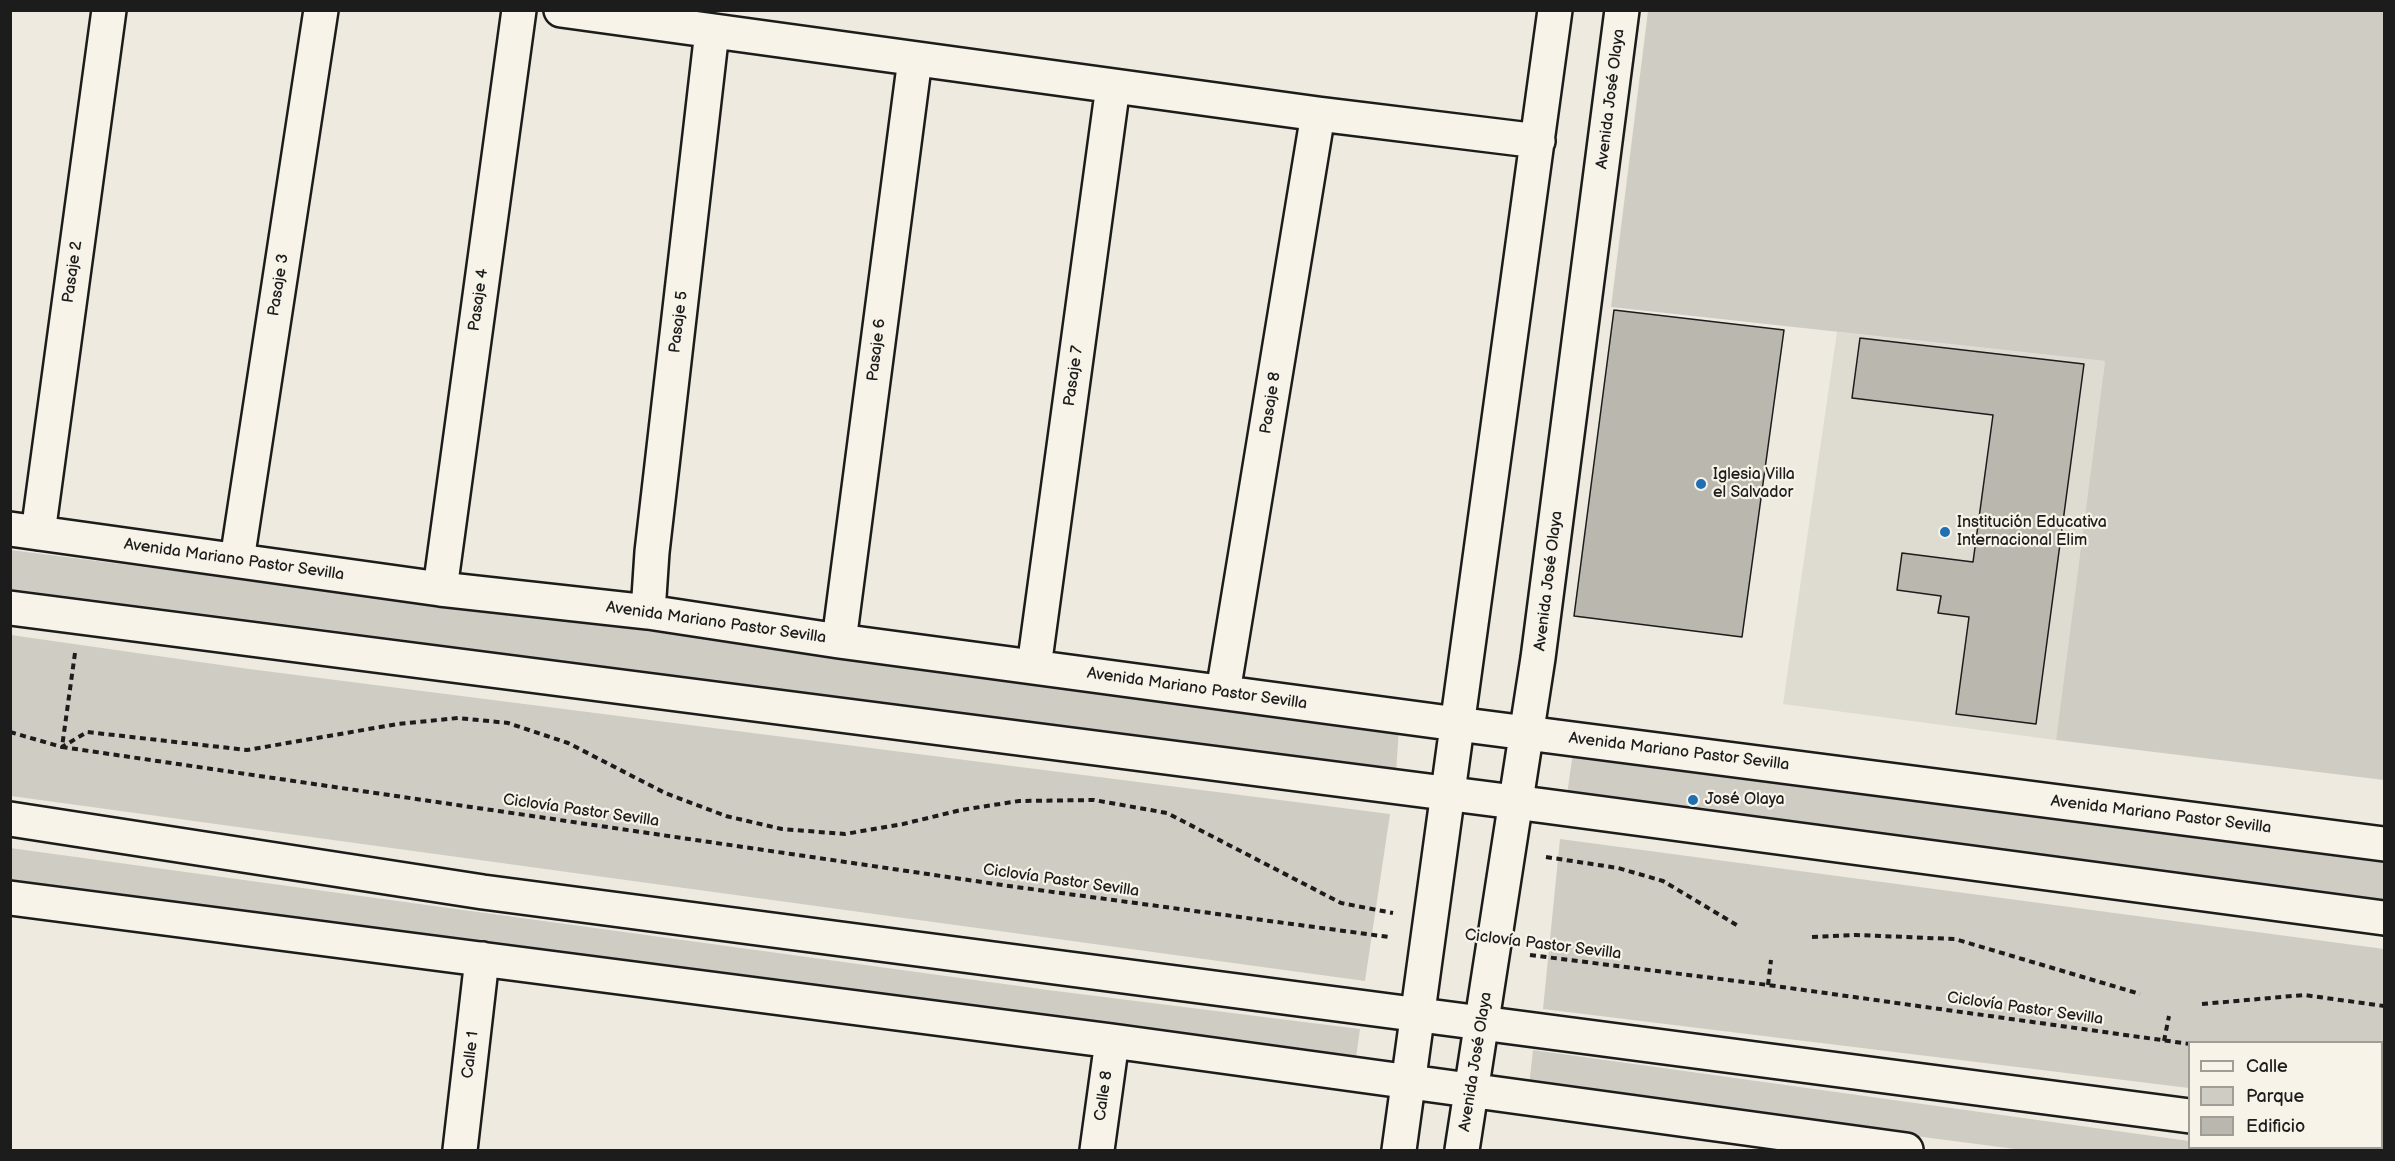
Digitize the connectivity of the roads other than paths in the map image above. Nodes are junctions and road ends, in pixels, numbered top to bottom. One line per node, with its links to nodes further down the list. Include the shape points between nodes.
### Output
1 (109, 10): 12 (street, Pasaje 2)
2 (321, 10): 13 (street, Pasaje 3)
3 (519, 10): 14 (street, Pasaje 4)
4 (561, 10): 7 (street)
5 (1555, 10): 11 (street)
6 (1622, 10): 21 (street, Avenida José Olaya)
7 (712, 31): 8 (street); 16 (street, Pasaje 5)
8 (915, 59): 9 (street); 17 (street, Pasaje 6)
9 (1113, 86): 10 (street); 18 (street, Pasaje 7)
10 (1318, 114): 11 (street); 19 (street, Pasaje 8)
11 (1539, 141): 20 (street)
12 (24, 531): 13 (street, Avenida Mariano Pastor Sevilla)
13 (237, 560): 14 (street, Avenida Mariano Pastor Sevilla)
14 (440, 589): 16 (street, Avenida Mariano Pastor Sevilla)
15 (10, 608): 22 (street)
16 (648, 612): 17 (street, Avenida Mariano Pastor Sevilla)
17 (840, 641): 18 (street, Avenida Mariano Pastor Sevilla)
18 (1034, 667): 19 (street, Avenida Mariano Pastor Sevilla)
19 (1223, 692): 20 (street, Avenida Mariano Pastor Sevilla)
20 (1457, 724): 21 (street, Avenida Mariano Pastor Sevilla); 22 (street)
21 (1527, 732): 23 (street, Avenida José Olaya); 25 (street, Avenida Mariano Pastor Sevilla)
22 (1447, 794): 23 (street); 29 (street)
23 (1516, 803): 27 (street); 30 (street, Avenida José Olaya)
24 (10, 819): 29 (street, via 483,892)
25 (2385, 844)
26 (10, 898): 28 (street)
27 (2385, 918)
28 (482, 959): 31 (street); 36 (street, Calle 1)
29 (1417, 1014): 30 (street); 32 (street)
30 (1482, 1024): 33 (street, Avenida José Olaya); 34 (street)
31 (1112, 1041): 32 (street); 37 (street, Calle 8)
32 (1408, 1081): 33 (street); 38 (street)
33 (1471, 1091): 35 (street); 39 (street, Avenida José Olaya)
34 (2188, 1116)
35 (1779, 1142): 40 (street)
36 (460, 1150)
37 (1097, 1150)
38 (1398, 1150)
39 (1462, 1150)
40 (1906, 1150)

